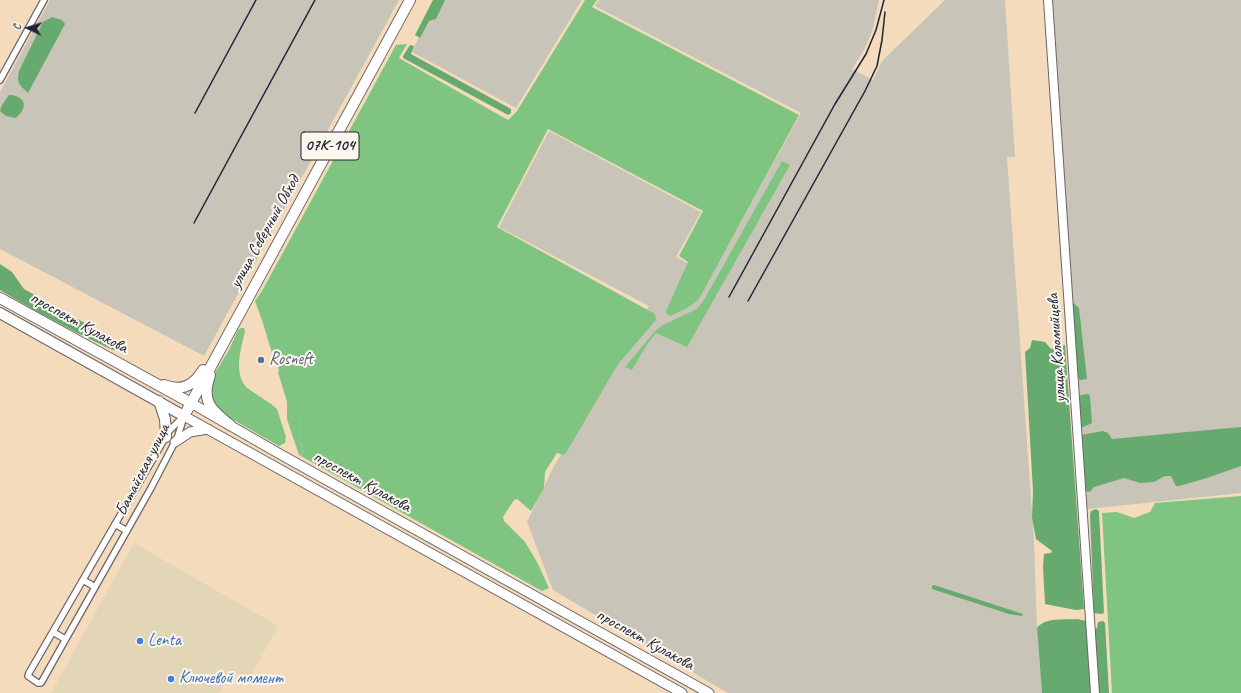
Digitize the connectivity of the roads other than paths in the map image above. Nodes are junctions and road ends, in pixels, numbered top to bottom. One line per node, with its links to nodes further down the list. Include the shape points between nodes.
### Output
1 (44, 0): 4 (street)
2 (410, 0): 7 (highway, улица Северный Обход / 07К-104)
3 (1048, 0): 24 (street, улица Коломийцева)
4 (0, 80)
5 (0, 298): 8 (highway, проспект Кулакова)
6 (0, 313): 9 (highway, проспект Кулакова)
7 (211, 365): 8 (highway, via 204,368 191,384 181,388 169,387); 10 (highway, улица Северный Обход / 07К-104); 12 (highway, via 206,394 211,408)
8 (142, 376): 10 (highway, проспект Кулакова)
9 (159, 401): 11 (highway, проспект Кулакова); 14 (highway, via 165,419)
10 (191, 403): 11 (highway, улица Северный Обход); 12 (main road, проспект Кулакова)
11 (184, 416): 13 (main road, проспект Кулакова); 14 (street, Батайская улица); 15 (street, Батайская улица)
12 (230, 425): 23 (main road, проспект Кулакова)
13 (208, 429): 15 (main road, via 190,432); 22 (main road, проспект Кулакова)
14 (166, 437): 16 (street, Батайская улица)
15 (175, 442): 17 (street, Батайская улица)
16 (115, 524): 17 (street); 18 (street, Батайская улица)
17 (127, 531): 19 (street, Батайская улица)
18 (83, 580): 19 (street); 20 (street, Батайская улица)
19 (95, 587): 21 (street, Батайская улица)
20 (53, 632): 21 (street); 21 (street, Батайская улица, via 28,676 38,684 41,683)
21 (65, 639)
22 (682, 693)
23 (709, 693)
24 (1095, 693)

